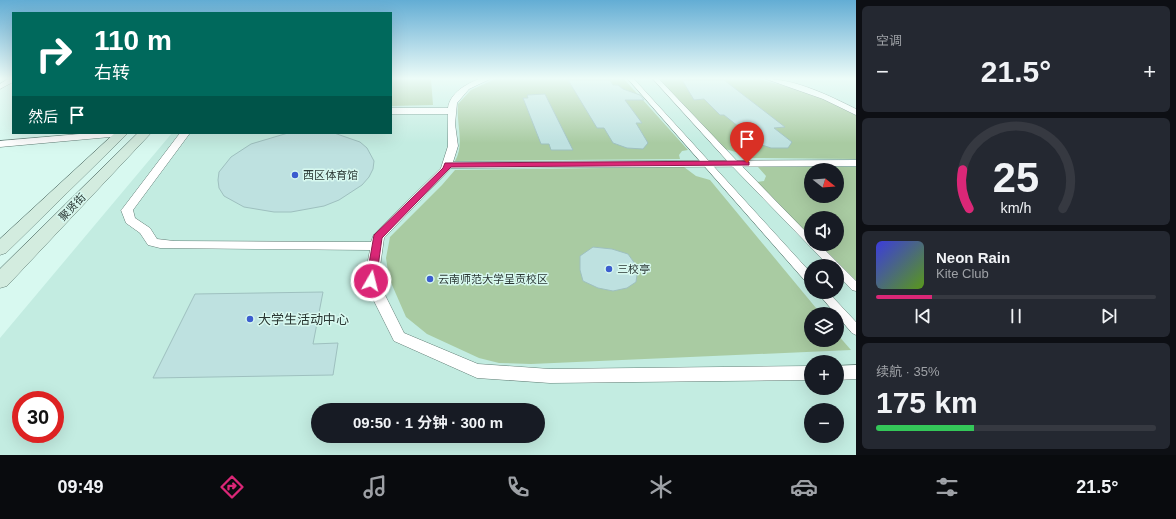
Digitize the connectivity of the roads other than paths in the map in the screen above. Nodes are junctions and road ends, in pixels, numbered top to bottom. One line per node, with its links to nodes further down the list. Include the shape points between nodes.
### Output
1 (455, 100): 6 (street)
2 (650, 100): 13 (street)
3 (676, 100): 14 (street)
4 (832, 100): 7 (street)
5 (392, 111): 6 (street)
6 (452, 111): 16 (street, via 453,146)
7 (856, 112)
8 (110, 134): 12 (street)
9 (120, 134): 19 (main road, 聚贤街)
10 (144, 134): 24 (main road, 聚贤街)
11 (184, 134): 18 (street, via 127,210 130,220 146,231 152,243)
12 (0, 144)
13 (707, 163): 14 (street); 16 (street); 22 (street)
14 (734, 163): 15 (street); 17 (street)
15 (856, 163)
16 (448, 165): 18 (street, via 378,237)
17 (804, 235)
18 (376, 246): 29 (street, via 371,281 399,336 477,371 550,376)
19 (0, 249)
20 (820, 251): 21 (street)
21 (828, 259)
22 (804, 272)
23 (844, 275): 25 (street)
24 (0, 281)
25 (856, 287)
26 (828, 299): 27 (street)
27 (856, 330)
28 (856, 372): 30 (street)
29 (804, 373)
30 (844, 373)

